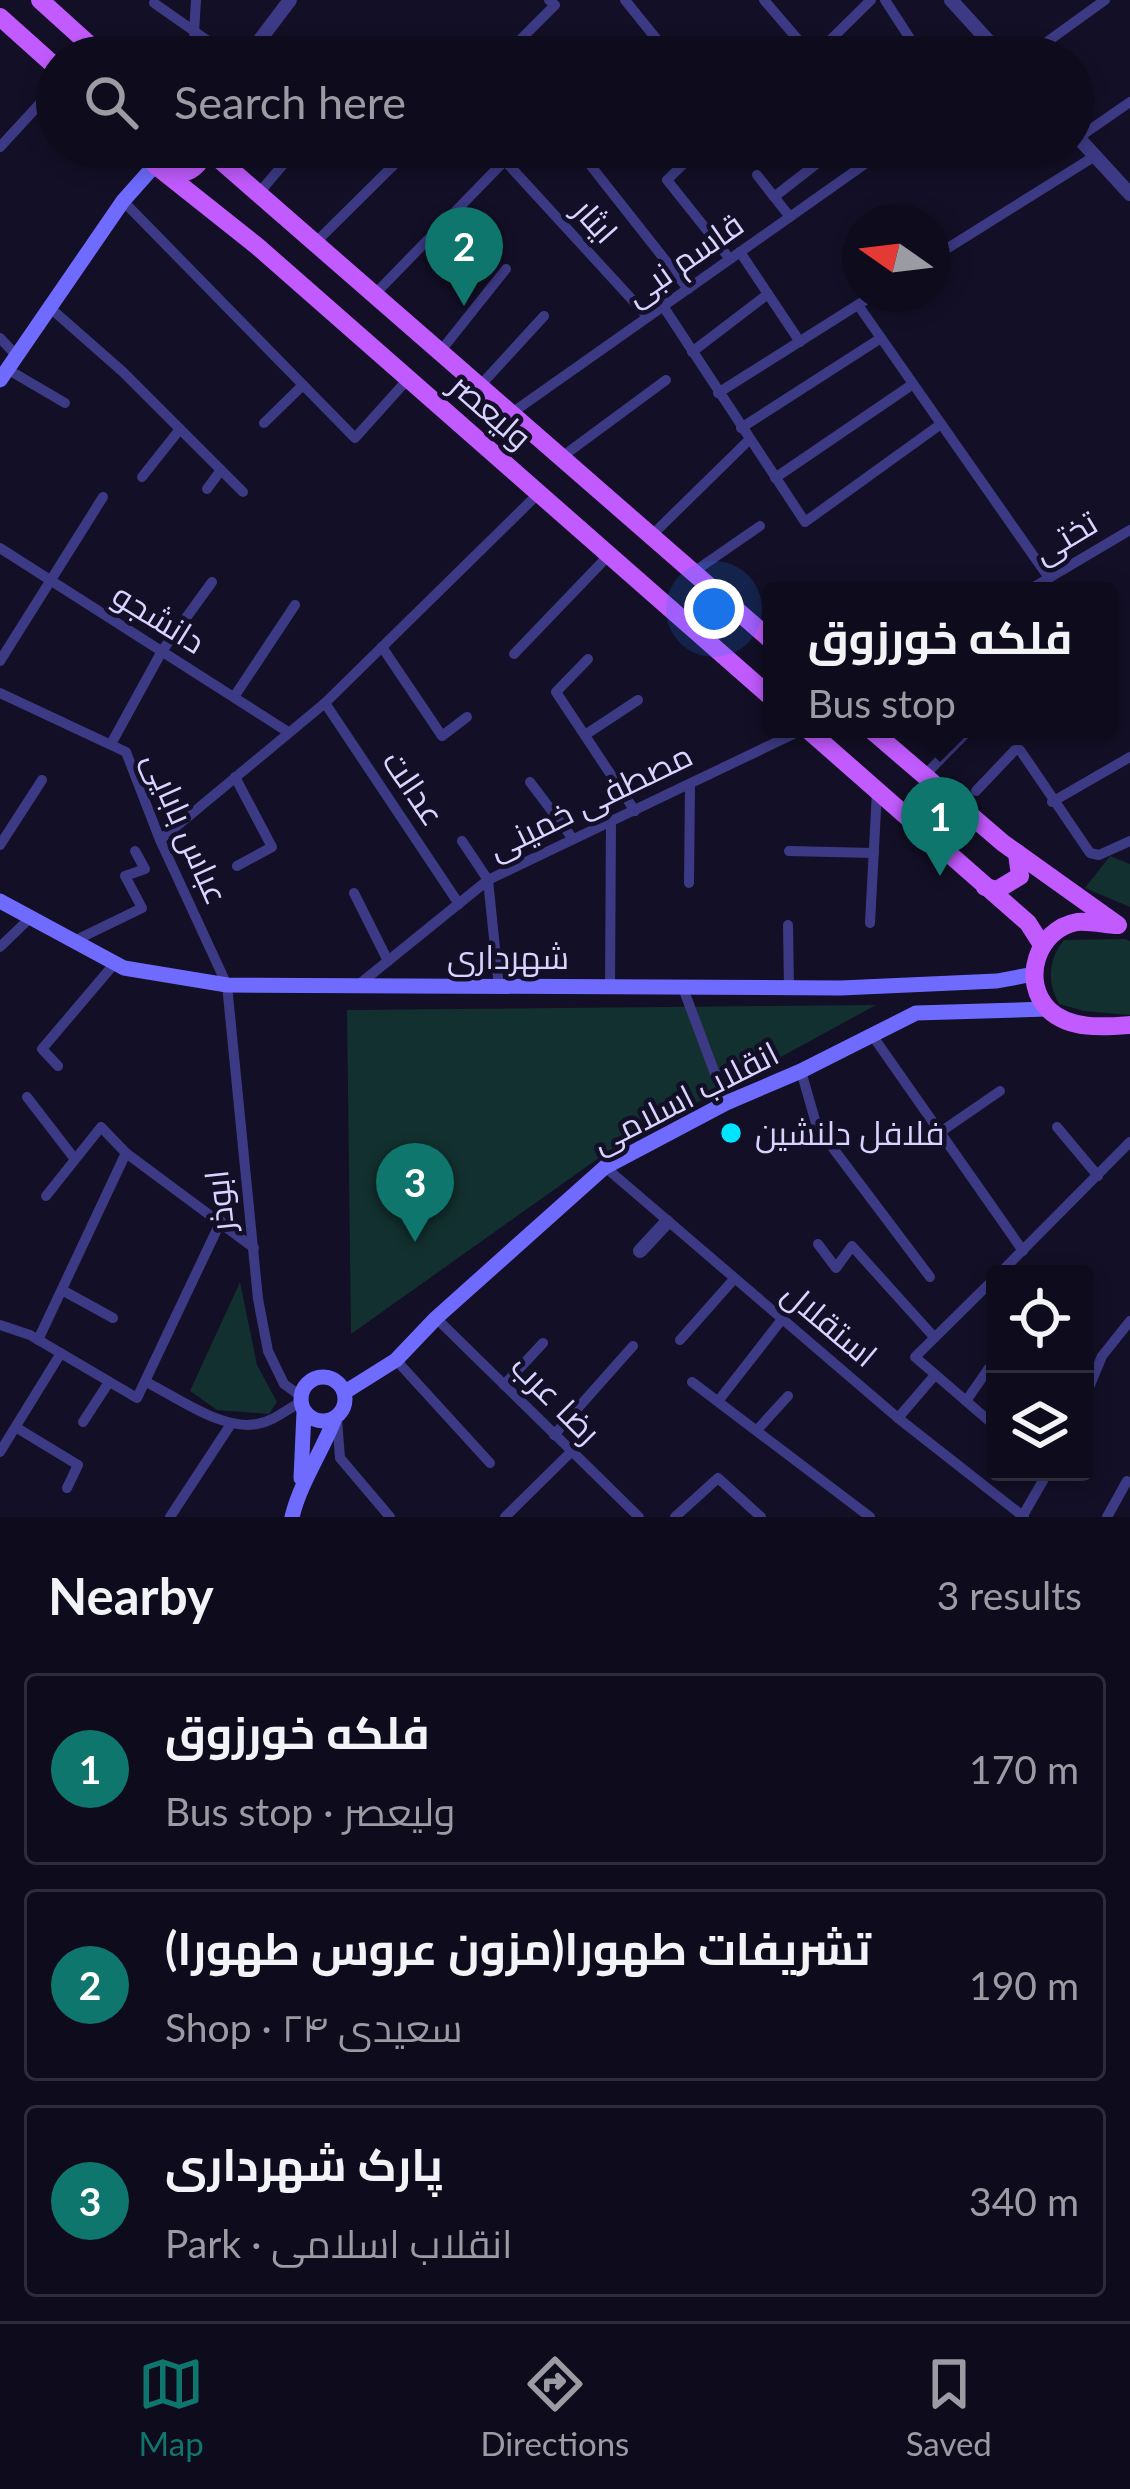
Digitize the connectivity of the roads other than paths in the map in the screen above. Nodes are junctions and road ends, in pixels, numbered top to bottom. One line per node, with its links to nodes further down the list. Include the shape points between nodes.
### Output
1 (40, 0): 14 (main road)
2 (196, 0): 13 (street)
3 (290, 0): 16 (street)
4 (549, 0): 17 (street, via 555,5)
5 (625, 0): 18 (street)
6 (764, 0): 19 (street)
7 (872, 0): 20 (street)
8 (885, 0): 21 (street)
9 (951, 0): 22 (street)
10 (1105, 0): 23 (street)
11 (154, 3): 13 (street)
12 (0, 17): 24 (main road)
13 (194, 33): 15 (street)
14 (80, 36)
15 (199, 36)
16 (263, 36)
17 (527, 36)
18 (654, 36)
19 (795, 36)
20 (835, 36)
21 (908, 36)
22 (984, 36)
23 (1055, 36)
24 (36, 49)
25 (1130, 102): 27 (street)
26 (36, 108): 28 (street)
27 (1094, 124)
28 (0, 147)
29 (1095, 156): 44 (street)
30 (145, 168): 46 (main road)
31 (165, 168): 67 (main road, ولیعصر)
32 (229, 168): 43 (main road, ولیعصر)
33 (280, 168): 43 (street)
34 (391, 168): 48 (street)
35 (497, 168): 54 (street)
36 (512, 168): 60 (street, ایثار)
37 (593, 168): 52 (street)
38 (679, 168): 50 (street, via 667,180)
39 (811, 168): 45 (street)
40 (860, 168): 47 (street, قاسم نبی)
41 (1076, 168): 49 (street)
42 (758, 175): 45 (street)
43 (258, 194): 48 (main road, ولیعصر)
44 (1130, 194)
45 (774, 196): 47 (street)
46 (123, 201): 55 (main road); 70 (street)
47 (790, 217): 50 (street, قاسم نبی)
48 (314, 244): 54 (main road, ولیعصر)
49 (950, 247)
50 (735, 256): 52 (street, قاسم نبی); 53 (street)
51 (506, 269): 65 (street)
52 (688, 289): 56 (street, قاسم نبی)
53 (768, 294): 63 (street); 64 (street)
54 (374, 296): 65 (main road, ولیعصر)
55 (48, 306): 66 (main road); 78 (street)
56 (663, 306): 60 (street, قاسم نبی); 64 (street)
57 (847, 312): 63 (street)
58 (863, 312): 62 (street)
59 (544, 316): 71 (street)
60 (648, 317): 74 (street, قاسم نبی)
61 (0, 338): 66 (street)
62 (881, 338): 69 (street); 77 (street)
63 (800, 342): 72 (street)
64 (692, 352): 72 (street)
65 (439, 353): 71 (main road, ولیعصر)
66 (8, 368): 73 (street)
67 (408, 379): 70 (street, via 355,438); 86 (main road, ولیعصر)
68 (666, 380): 80 (street)
69 (913, 384): 76 (street); 83 (street)
70 (303, 385): 75 (street)
71 (478, 388): 74 (main road, ولیعصر)
72 (718, 393): 77 (street)
73 (65, 403)
74 (509, 415): 80 (main road, ولیعصر)
75 (264, 423)
76 (941, 424): 83 (street, via 805,522); 94 (street)
77 (742, 428): 79 (street)
78 (180, 429): 81 (street); 82 (street)
79 (749, 440): 83 (street); 90 (street)
80 (559, 458): 90 (main road, ولیعصر)
81 (221, 470): 84 (street); 85 (street)
82 (142, 477)
83 (776, 478)
84 (207, 489)
85 (243, 493)
86 (539, 494): 92 (main road, ولیعصر); 100 (street)
87 (103, 497): 95 (street)
88 (760, 526): 93 (street)
89 (1130, 530): 94 (street, تختی)
90 (650, 536): 93 (main road, ولیعصر)
91 (0, 548): 95 (street, دانشجو)
92 (610, 556): 102 (street); 105 (main road, ولیعصر)
93 (692, 573): 99 (main road, ولیعصر)
94 (1048, 578): 97 (street, تختی)
95 (48, 579): 101 (street, دانشجو); 104 (street)
96 (212, 582): 101 (street)
97 (1042, 582)
98 (295, 605): 107 (street)
99 (763, 633)
100 (382, 647): 109 (street); 110 (street, via 442,736)
101 (161, 651): 107 (street, دانشجو); 117 (street)
102 (514, 655)
103 (588, 659): 112 (street, via 556,689)
104 (0, 661)
105 (763, 690)
106 (0, 693): 117 (street, عباس بابایی)
107 (234, 697): 111 (street, دانشجو)
108 (638, 700): 112 (street)
109 (325, 703): 111 (street); 144 (street, عدالت)
110 (467, 717)
111 (289, 732): 120 (street)
112 (585, 735): 127 (street)
113 (787, 738): 123 (street, مصطفی خمینی)
114 (816, 738): 124 (main road)
115 (880, 738): 119 (main road)
116 (961, 738): 119 (street)
117 (111, 744): 130 (street, عباس بابایی, via 126,752)
118 (1130, 757): 126 (street)
119 (924, 776): 137 (main road)
120 (235, 777): 130 (street); 138 (street, via 272,847)
121 (42, 780): 133 (street)
122 (530, 782): 129 (street)
123 (690, 784): 127 (street, مصطفی خمینی); 140 (street)
124 (877, 791): 136 (street); 141 (main road)
125 (976, 791): 126 (street, via 1020,750)
126 (1052, 802): 132 (street, via 1090,853)
127 (635, 811): 128 (street, مصطفی خمینی)
128 (611, 821): 129 (street, مصطفی خمینی); 158 (street)
129 (574, 839): 139 (street, مصطفی خمینی)
130 (160, 840): 155 (street, عباس بابایی)
131 (462, 841): 139 (street)
132 (1130, 841)
133 (0, 845)
134 (135, 851): 149 (street, via 145,869 125,876 142,908)
135 (789, 851): 136 (street)
136 (874, 853): 146 (street)
137 (1017, 853): 141 (main road, via 1020,876 997,890); 148 (main road)
138 (237, 866)
139 (488, 880): 144 (street, مصطفی خمینی); 157 (street)
140 (689, 883)
141 (985, 887): 150 (main road)
142 (354, 893): 152 (street)
143 (0, 902): 145 (main road, شهرداری)
144 (459, 904): 152 (street, مصطفی خمینی)
145 (30, 918): 149 (main road, شهرداری); 151 (street)
146 (869, 923)
147 (788, 925): 160 (street)
148 (1124, 926): 150 (main road, via 1077,922)
149 (74, 941): 153 (main road, شهرداری)
150 (1042, 945): 154 (main road)
151 (0, 947)
152 (388, 961): 156 (street, مصطفی خمینی)
153 (115, 963): 155 (main road, شهرداری); 164 (street, via 42,1049)
154 (1034, 974): 160 (main road, شهرداری); 161 (main road)
155 (226, 985): 156 (main road, شهرداری); 180 (street, ابوذر)
156 (356, 987): 157 (main road, شهرداری)
157 (499, 987): 158 (main road, شهرداری)
158 (610, 988): 159 (main road, شهرداری)
159 (683, 988): 160 (main road, شهرداری); 168 (street)
160 (789, 988)
161 (1048, 1009): 162 (main road, via 1069,1022); 163 (main road, انقلاب اسلامی, via 916,1013)
162 (1130, 1025)
163 (872, 1035): 165 (main road, انقلاب اسلامی); 170 (street)
164 (58, 1066)
165 (801, 1071): 168 (main road, انقلاب اسلامی); 184 (street, via 817,1127)
166 (1000, 1091): 170 (street)
167 (27, 1097): 173 (street)
168 (727, 1102): 174 (main road, انقلاب اسلامی)
169 (1057, 1127): 175 (street)
170 (939, 1133): 181 (street)
171 (1130, 1142): 175 (street)
172 (126, 1153): 173 (street, via 101,1127); 177 (street); 187 (street)
173 (74, 1158): 176 (street)
174 (605, 1167): 178 (street, استقلال); 189 (main road, انقلاب اسلامی)
175 (1098, 1176): 181 (street)
176 (46, 1196)
177 (221, 1221): 180 (street); 204 (street)
178 (667, 1222): 182 (street); 185 (street, استقلال)
179 (818, 1244): 193 (street, via 836,1268 853,1246)
180 (254, 1248): 211 (street, ابوذر, via 268,1352)
181 (1023, 1251): 183 (street)
182 (640, 1252)
183 (1008, 1265)
184 (930, 1276)
185 (734, 1279): 190 (street, استقلال); 195 (street)
186 (986, 1287): 193 (street)
187 (62, 1290): 188 (street); 194 (street)
188 (113, 1318)
189 (436, 1318): 199 (main road, انقلاب اسلامی); 206 (street, رضا عرب)
190 (783, 1318): 209 (street); 213 (street, استقلال)
191 (1130, 1321): 202 (street)
192 (0, 1325): 194 (street)
193 (934, 1337): 201 (street, via 914,1357)
194 (38, 1340): 198 (street)
195 (680, 1340)
196 (543, 1343): 206 (street)
197 (633, 1346): 219 (street)
198 (61, 1353): 203 (street); 217 (street)
199 (396, 1360): 207 (main road, انقلاب اسلامی); 222 (street)
200 (986, 1372): 210 (street)
201 (935, 1375): 210 (street); 213 (street)
202 (1094, 1375)
203 (109, 1382): 204 (street, via 137,1398); 215 (street)
204 (146, 1382): 216 (street)
205 (692, 1382): 209 (street)
206 (504, 1385): 219 (street, رضا عرب)
207 (344, 1392): 211 (main road, via 323,1377 306,1386); 212 (main road)
208 (788, 1396): 218 (street)
209 (719, 1400): 218 (street)
210 (966, 1401): 214 (street)
211 (300, 1404): 212 (main road, via 318,1420); 216 (street, via 252,1426); 225 (main road)
212 (335, 1417): 225 (main road); 229 (street, via 340,1458)
213 (898, 1418): 235 (street, استقلال)
214 (986, 1418)
215 (83, 1421)
216 (231, 1424): 227 (street)
217 (17, 1428): 220 (street); 226 (street, via 78,1465)
218 (757, 1430): 234 (street)
219 (554, 1435): 221 (street, رضا عرب)
220 (0, 1452)
221 (571, 1452): 230 (street); 231 (street, رضا عرب)
222 (490, 1463)
223 (1043, 1481): 235 (street)
224 (1127, 1481): 236 (street)
225 (300, 1487): 228 (main road)
226 (67, 1488)
227 (170, 1517)
228 (292, 1517)
229 (390, 1517)
230 (505, 1517)
231 (639, 1517)
232 (675, 1517): 233 (street, via 718,1478)
233 (760, 1517)
234 (870, 1517)
235 (1023, 1517)
236 (1107, 1517)

